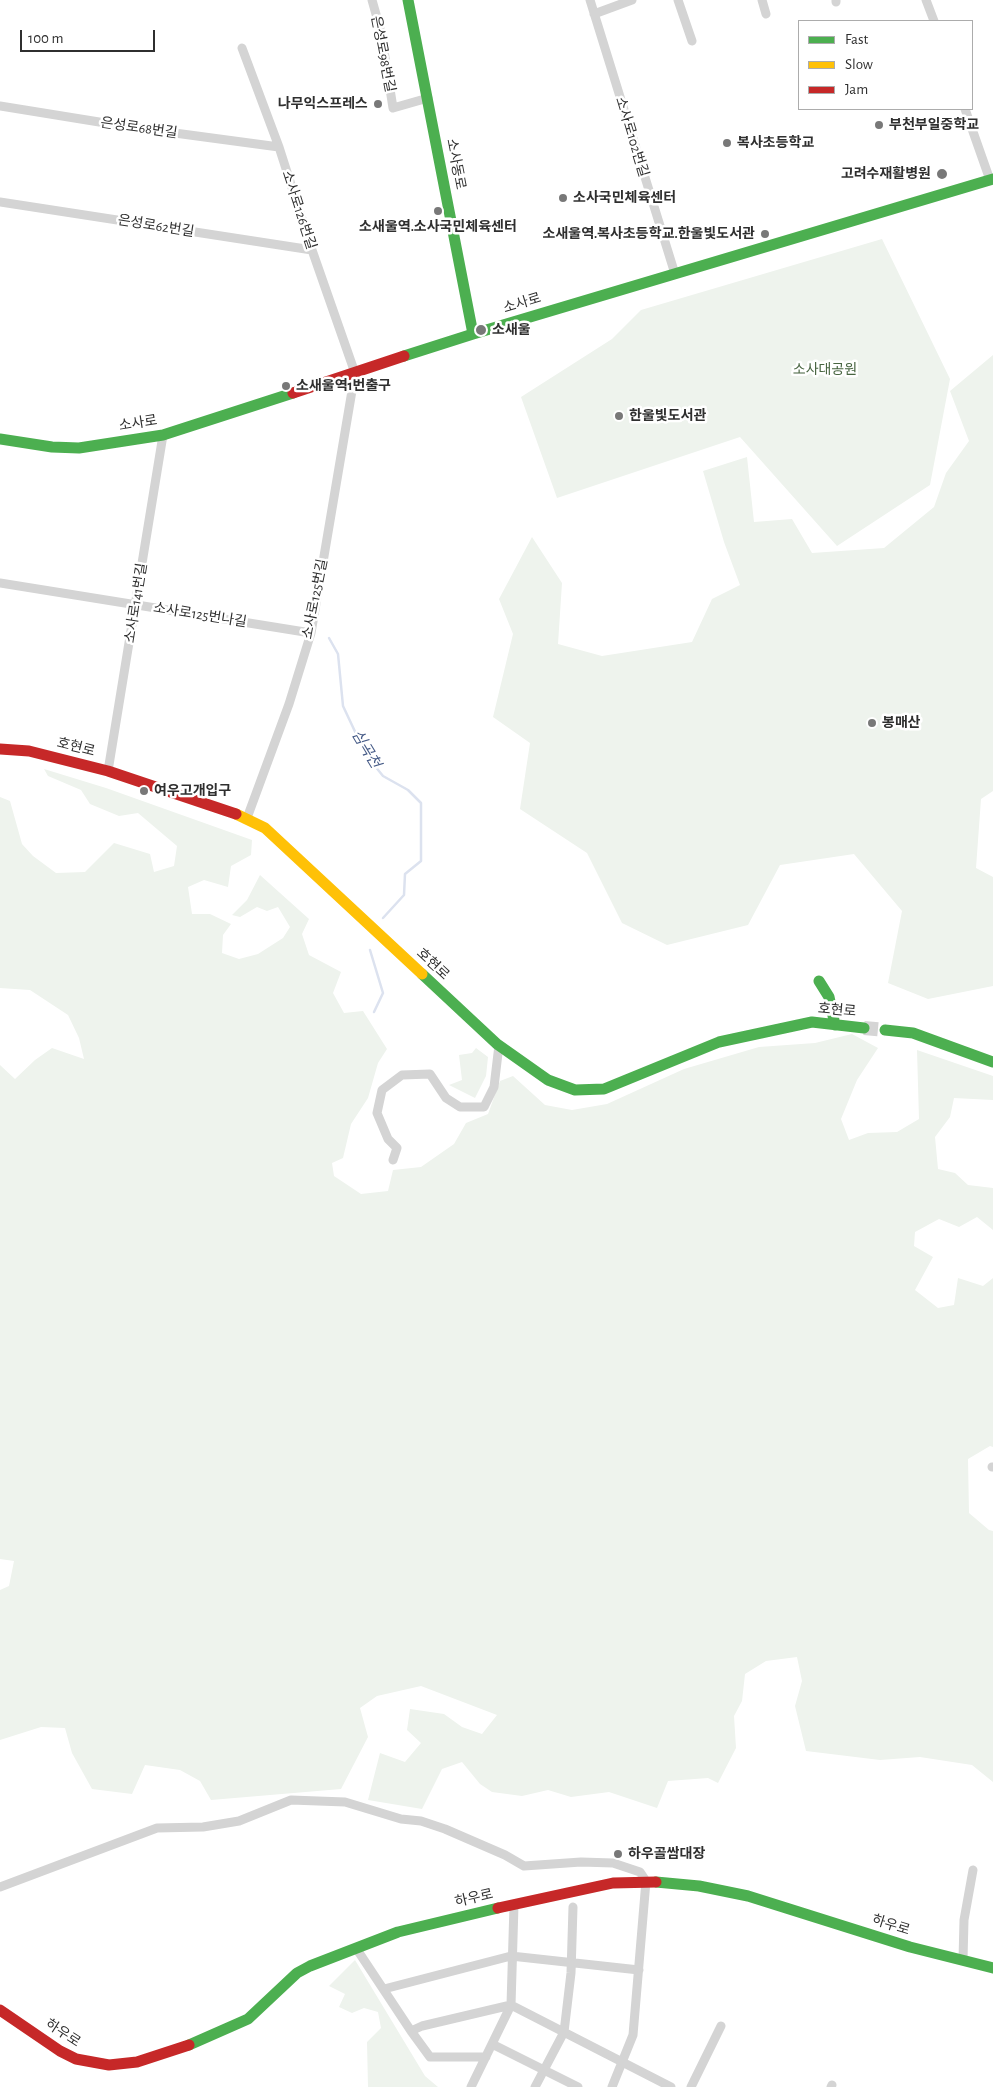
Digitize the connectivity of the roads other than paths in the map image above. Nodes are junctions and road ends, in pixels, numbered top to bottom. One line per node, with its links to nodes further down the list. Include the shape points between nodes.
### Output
1 (372, 0): 13 (street, 은성로98번길, via 381,32 393,108)
2 (408, 0): 13 (street, 소사동로)
3 (590, 0): 8 (street, 소사로102번길)
4 (632, 0): 8 (street)
5 (678, 0): 11 (street)
6 (762, 0): 9 (street)
7 (926, 0): 10 (street)
8 (594, 14): 20 (street, 소사로102번길)
9 (766, 14)
10 (934, 20)
11 (692, 40)
12 (242, 48): 16 (street, 소사로126번길)
13 (428, 98): 21 (street, 소사동로)
14 (0, 106): 16 (street, 은성로68번길)
15 (965, 110): 17 (street)
16 (279, 148): 19 (street, 소사로126번길)
17 (992, 179): 20 (street, 소사로)
18 (0, 202): 19 (street, 은성로62번길)
19 (312, 250): 22 (street, 소사로126번길)
20 (675, 274): 21 (street, 소사로)
21 (473, 334): 22 (street, 소사로)
22 (356, 373): 23 (street, 소사로); 27 (street, 소사로125번길)
23 (163, 435): 24 (street, 소사로, via 79,448); 26 (street, 소사로141번길)
24 (0, 439)
25 (0, 583): 26 (street, 소사로125번나길)
26 (136, 605): 27 (street, 소사로125번나길); 29 (street, 소사로141번길)
27 (310, 633): 30 (street, 소사로125번길, via 289,704)
28 (0, 749): 29 (street, 호현로, via 29,751)
29 (108, 771): 30 (street, 호현로)
30 (247, 818): 35 (street, 호현로, via 283,844)
31 (819, 982): 32 (street, via 829,998)
32 (835, 1025): 33 (street, 호현로); 35 (street, 호현로, via 812,1022 719,1042 604,1089 575,1090 548,1080)
33 (864, 1028)
34 (885, 1030): 36 (street, via 913,1033)
35 (499, 1045): 37 (street, via 494,1088 484,1107 460,1107 446,1098 430,1074 402,1074 382,1090 377,1113 388,1139 397,1148)
36 (993, 1062)
37 (393, 1160)
38 (973, 1870): 45 (street, via 964,1920)
39 (646, 1881): 40 (street, via 640,1872 613,1863 524,1866 421,1821 401,1819 344,1802 291,1800 239,1821 203,1827 157,1828); 41 (street, 하우로, via 613,1883); 45 (street, 하우로, via 699,1886 748,1896 910,1947); 48 (street)
40 (0, 1887)
41 (514, 1905): 43 (street, 하우로, via 398,1932); 44 (street)
42 (573, 1907): 46 (street)
43 (356, 1948): 49 (street); 51 (street, 하우로, via 297,1973 248,2019 198,2042 137,2062 109,2065 76,2059)
44 (511, 1956): 46 (street); 49 (street); 50 (street)
45 (963, 1960): 47 (street, 하우로)
46 (571, 1963): 48 (street); 54 (street)
47 (993, 1968)
48 (640, 1970): 57 (street, via 633,2035)
49 (384, 1989): 53 (street)
50 (510, 2005): 53 (street); 54 (street); 55 (street)
51 (0, 2010)
52 (720, 2026): 64 (street)
53 (411, 2031): 56 (street, via 430,2057)
54 (564, 2032): 57 (street); 58 (street)
55 (492, 2044): 56 (street); 58 (street)
56 (486, 2057): 59 (street)
57 (623, 2063): 62 (street); 63 (street)
58 (544, 2070): 60 (street); 61 (street)
59 (471, 2087)
60 (536, 2087)
61 (578, 2087)
62 (612, 2087)
63 (670, 2087)
64 (691, 2087)

